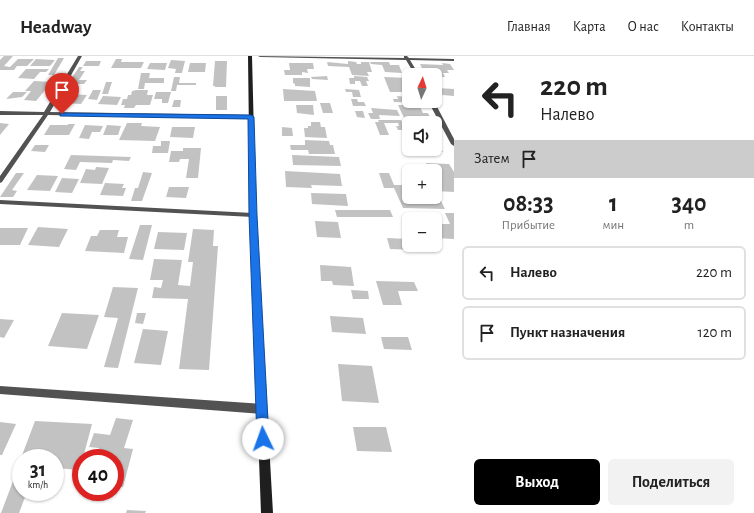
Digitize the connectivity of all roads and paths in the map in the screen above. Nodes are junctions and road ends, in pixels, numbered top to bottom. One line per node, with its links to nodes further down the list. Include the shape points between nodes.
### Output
1 (80, 56): 9 (street)
2 (250, 56): 10 (street)
3 (260, 56): 4 (street)
4 (407, 57): 5 (street); 6 (street)
5 (454, 60)
6 (413, 68)
7 (435, 108): 11 (street)
8 (0, 113): 9 (street)
9 (46, 114): 10 (street); 12 (street)
10 (251, 117): 14 (street)
11 (454, 144)
12 (0, 181)
13 (0, 202): 14 (street)
14 (253, 215): 16 (street)
15 (0, 390): 16 (street)
16 (262, 409): 17 (street)
17 (267, 513)

